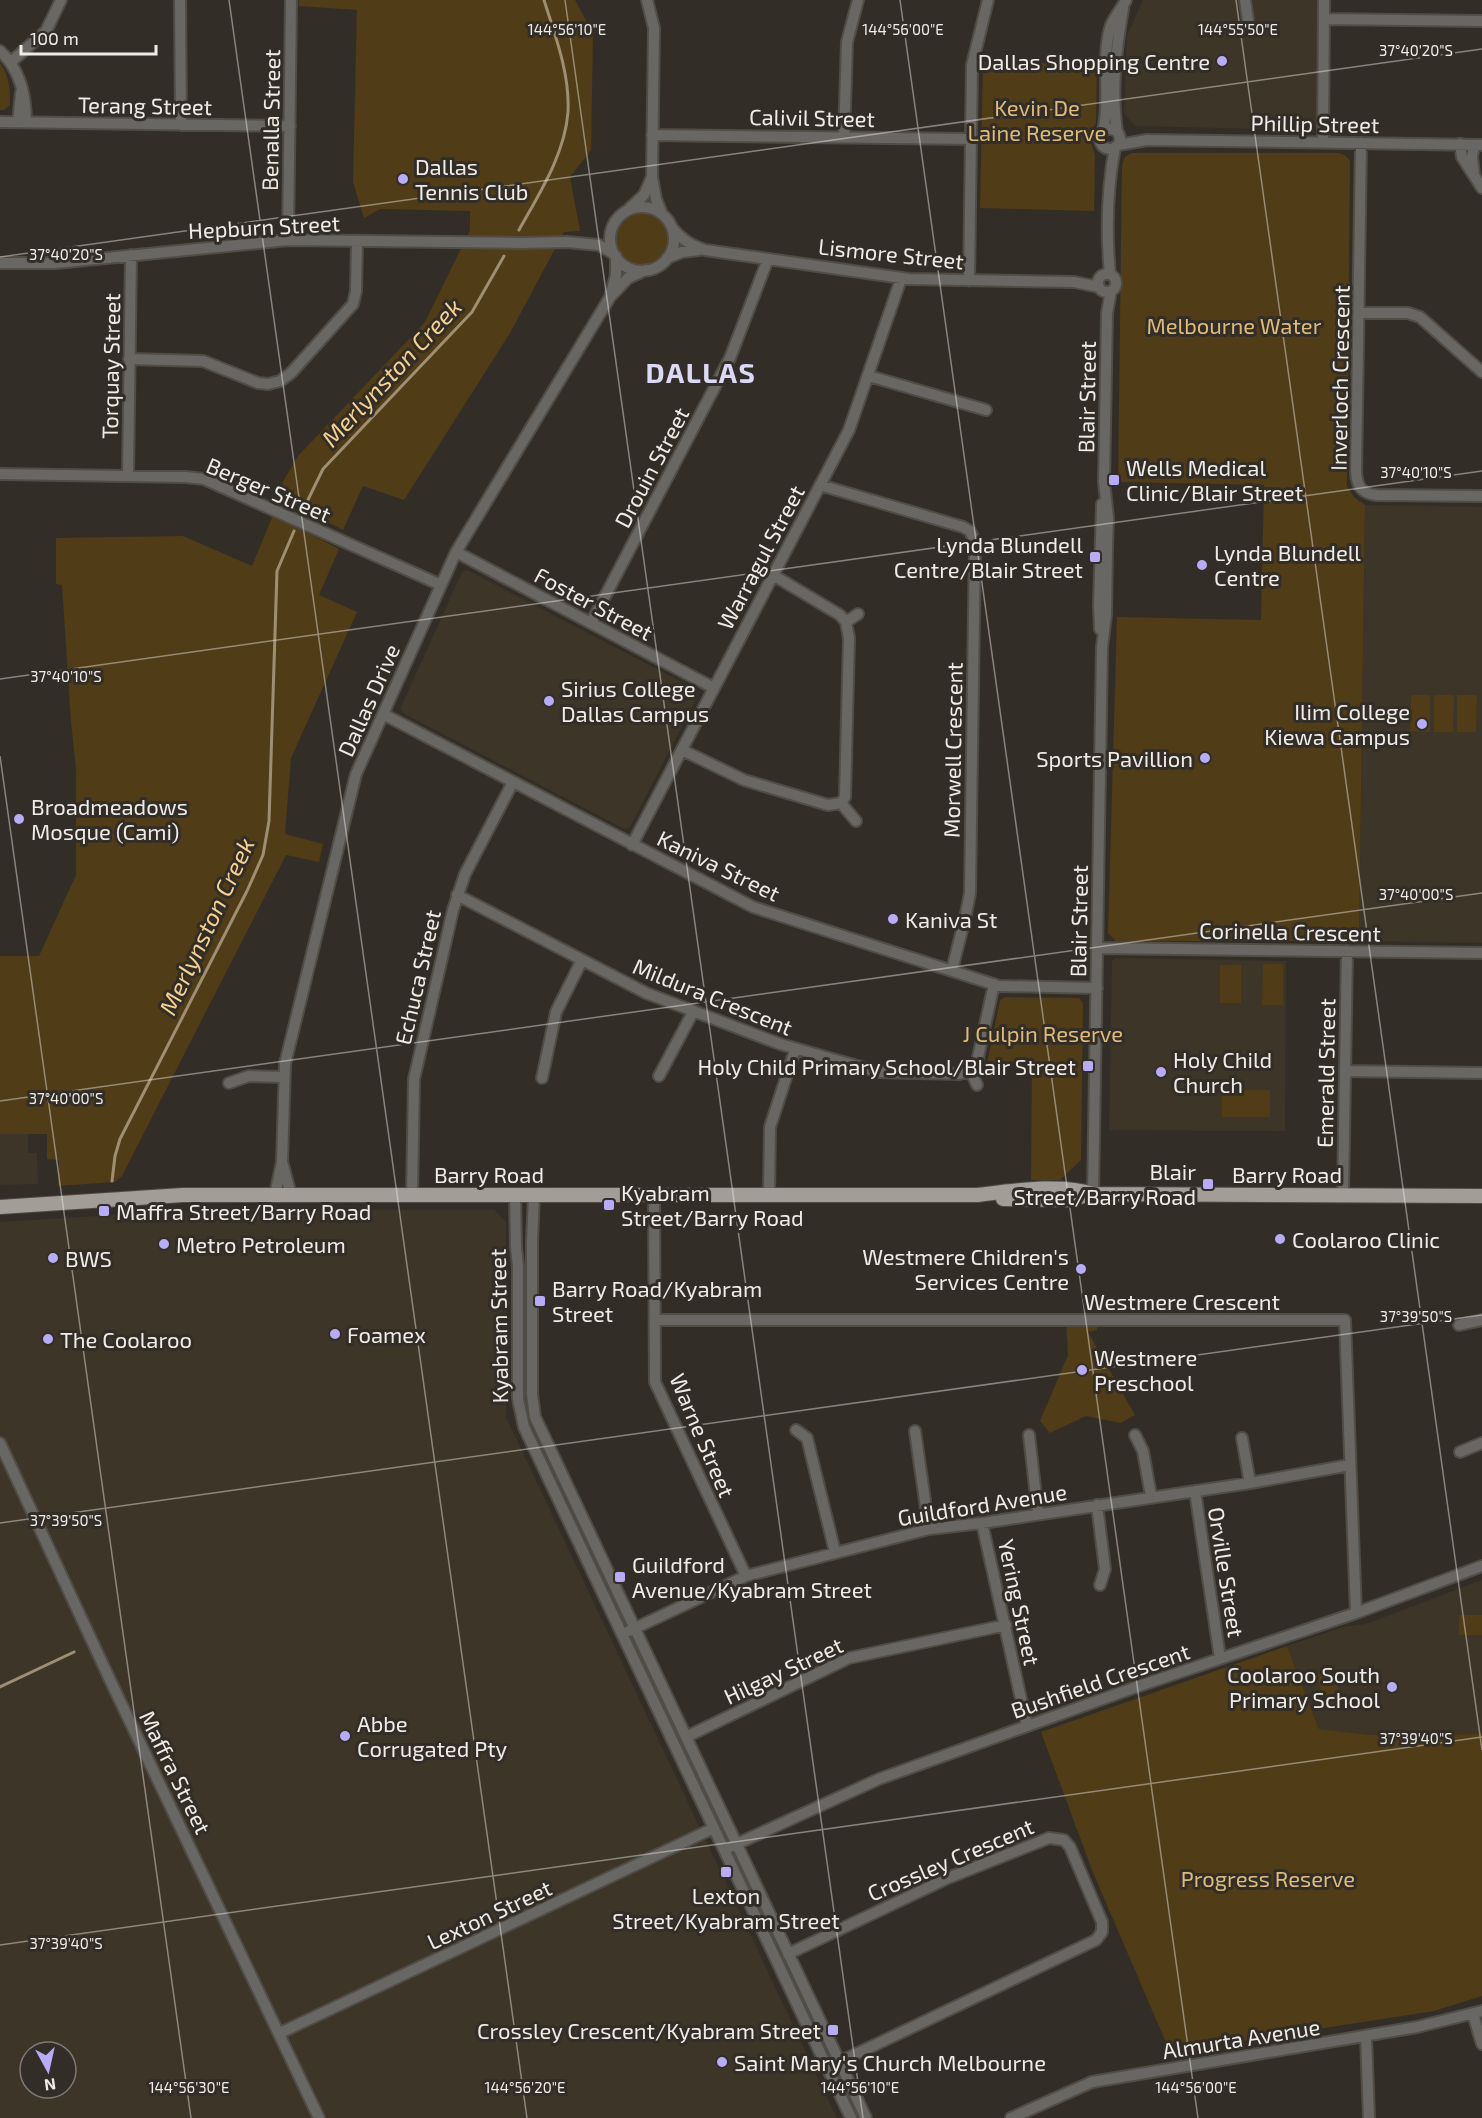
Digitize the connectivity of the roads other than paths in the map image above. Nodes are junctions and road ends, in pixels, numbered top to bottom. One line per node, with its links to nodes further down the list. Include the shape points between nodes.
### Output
1 (61, 0): 14 (street, via 45,31)
2 (180, 0): 17 (street)
3 (291, 0): 18 (street, Benalla Street)
4 (647, 0): 21 (street, via 654,28)
5 (858, 0): 22 (street, via 847,42)
6 (988, 0): 23 (street, via 972,65)
7 (1245, 0): 11 (street)
8 (1324, 0): 10 (street)
9 (1125, 3): 19 (street, via 1108,38); 20 (street, via 1116,49)
10 (1324, 19): 12 (street); 25 (street)
11 (1248, 20)
12 (1482, 21)
13 (0, 51): 14 (street)
14 (11, 62): 16 (street, via 22,90 18,105)
15 (0, 122): 16 (street, Terang Street)
16 (22, 122): 17 (street, Terang Street)
17 (181, 125): 18 (street, Terang Street)
18 (290, 126): 37 (street, Benalla Street)
19 (1103, 131): 20 (street); 29 (street, via 1099,139)
20 (1118, 133): 24 (street, Phillip Street); 29 (street, via 1120,140)
21 (652, 135): 22 (street, Calivil Street); 31 (street)
22 (844, 137): 23 (street, Calivil Street)
23 (971, 139): 48 (street)
24 (1148, 140): 25 (street, Phillip Street); 29 (street, Phillip Street)
25 (1323, 142): 26 (street, Phillip Street)
26 (1361, 143): 27 (street, Phillip Street); 51 (street, Inverloch Crescent)
27 (1460, 144): 28 (street, Phillip Street); 30 (street, via 1462,157)
28 (1478, 145): 30 (street, via 1472,157)
29 (1112, 147): 49 (street, Blair Street)
30 (1474, 174): 32 (street)
31 (652, 177): 33 (street, via 644,195); 34 (street)
32 (1482, 188)
33 (628, 210): 34 (street, via 651,208); 35 (street)
34 (662, 214): 36 (street)
35 (614, 225): 39 (street, Hepburn Street, via 598,237); 42 (street, via 610,240)
36 (672, 228): 40 (street, Lismore Street, via 690,245); 43 (street, via 674,245)
37 (288, 240): 38 (street, Hepburn Street); 41 (street, Hepburn Street)
38 (357, 241): 39 (street, Hepburn Street); 52 (street, via 353,304 280,381 258,382 204,361)
39 (567, 242): 42 (street, Hepburn Street, via 599,245)
40 (705, 250): 43 (street, Lismore Street, via 688,250); 44 (street, Lismore Street)
41 (131, 255): 45 (street, Hepburn Street, via 56,263); 52 (street, Torquay Street)
42 (615, 255): 46 (street, via 626,266); 50 (street, Dallas Drive, via 616,275)
43 (667, 258): 46 (street)
44 (768, 259): 47 (street, Lismore Street); 65 (street, Drouin Street, via 730,358)
45 (0, 263)
46 (646, 270): 50 (street, Dallas Drive, via 628,278)
47 (901, 279): 48 (street, Lismore Street); 54 (street, Warragul Street)
48 (969, 281): 49 (street, Lismore Street)
49 (1104, 283): 74 (street, Blair Street, via 1107,313 1100,518)
50 (610, 297): 60 (street, Dallas Drive)
51 (1359, 313): 53 (street, via 1408,313 1420,317); 59 (street, Inverloch Crescent, via 1358,486 1376,495)
52 (129, 359): 57 (street, Torquay Street)
53 (1482, 372)
54 (869, 376): 55 (street); 58 (street, Warragul Street, via 849,430)
55 (986, 410)
56 (0, 474): 57 (street, Berger Street)
57 (128, 476): 62 (street, Berger Street, via 204,479)
58 (820, 484): 61 (street, Warragul Street); 78 (street, Morwell Crescent, via 972,525 975,545 969,893)
59 (1482, 496)
60 (456, 552): 62 (street, Dallas Drive); 65 (street, Foster Street)
61 (773, 575): 64 (street, via 833,610); 66 (street, Warragul Street)
62 (441, 585): 67 (street, Dallas Drive)
63 (858, 615): 64 (street)
64 (846, 622): 70 (street, via 846,792)
65 (591, 623): 66 (street, Foster Street)
66 (714, 687): 68 (street, Warragul Street)
67 (383, 714): 69 (street, Kaniva Street); 87 (street, Dallas Drive, via 349,795)
68 (682, 750): 70 (street, via 744,780 828,805); 72 (street, Warragul Street)
69 (513, 782): 72 (street, Kaniva Street); 73 (street, Echuca Street)
70 (841, 803): 71 (street)
71 (856, 821)
72 (632, 844): 78 (street, Kaniva Street, via 753,908)
73 (457, 895): 77 (street, Mildura Crescent); 95 (street, Echuca Street, via 414,1079)
74 (1098, 948): 75 (street, Corinella Crescent); 80 (street, Blair Street)
75 (1347, 951): 76 (street, Corinella Crescent); 84 (street, Emerald Street)
76 (1482, 953)
77 (582, 960): 81 (street, Mildura Crescent); 88 (street, via 556,1012)
78 (952, 970): 79 (street, Kaniva Street)
79 (993, 984): 80 (street, Kaniva Street); 83 (street, via 977,1062)
80 (1097, 988): 92 (street, Blair Street)
81 (693, 1012): 82 (street, Mildura Crescent); 86 (street)
82 (795, 1050): 83 (street, Mildura Crescent, via 885,1073); 99 (street, via 770,1127)
83 (970, 1071): 90 (street)
84 (1345, 1071): 85 (street); 100 (street, Emerald Street)
85 (1482, 1073)
86 (659, 1076)
87 (283, 1077): 89 (street, via 249,1076); 91 (street, Dallas Drive)
88 (542, 1078)
89 (229, 1083)
90 (977, 1084)
91 (282, 1162): 93 (street, Dallas Drive); 94 (street, Dallas Drive)
92 (1093, 1194): 99 (main road, Barry Road, via 1074,1189 977,1195); 100 (main road, Barry Road)
93 (275, 1195): 94 (main road, Barry Road); 102 (main road, Barry Road, via 183,1195)
94 (291, 1195): 95 (main road, Barry Road)
95 (412, 1195): 96 (main road, Barry Road)
96 (516, 1195): 97 (main road, Barry Road); 115 (street, Kyabram Street, via 518,1399 521,1418)
97 (534, 1195): 98 (main road, Barry Road); 113 (street, Kyabram Street, via 532,1402)
98 (654, 1195): 99 (main road, Barry Road); 103 (street, Warne Street)
99 (769, 1195)
100 (1343, 1196): 101 (main road, Barry Road)
101 (1482, 1196)
102 (0, 1207)
103 (655, 1320): 116 (street, Westmere Crescent, via 1345,1320); 126 (street, Warne Street, via 655,1382)
104 (1482, 1320): 105 (street)
105 (1459, 1324)
106 (796, 1430): 124 (street, via 807,1438)
107 (915, 1431): 123 (street)
108 (1029, 1435): 121 (street)
109 (1135, 1435): 119 (street, via 1143,1451)
110 (1242, 1438): 117 (street)
111 (0, 1443): 143 (street, Maffra Street)
112 (1482, 1443): 114 (street)
113 (548, 1447): 115 (street); 130 (street, Kyabram Street)
114 (1460, 1452)
115 (536, 1453): 131 (street, Kyabram Street)
116 (1350, 1465): 117 (street, Guildford Avenue); 128 (street, Westmere Crescent)
117 (1250, 1483): 118 (street, Guildford Avenue)
118 (1195, 1491): 119 (street, Guildford Avenue); 132 (street, Orville Street)
119 (1151, 1496): 120 (street, Guildford Avenue)
120 (1096, 1505): 121 (street, Guildford Avenue); 127 (street, via 1105,1569)
121 (1038, 1514): 122 (street, Guildford Avenue)
122 (982, 1522): 123 (street, Guildford Avenue); 129 (street, Yering Street)
123 (929, 1528): 124 (street, Guildford Avenue)
124 (835, 1552): 126 (street, Guildford Avenue)
125 (1482, 1566): 128 (street, Bushfield Crescent)
126 (746, 1576): 130 (street, Guildford Avenue)
127 (1100, 1585)
128 (1356, 1613): 132 (street, Bushfield Crescent)
129 (1006, 1625): 133 (street, Yering Street); 134 (street, Hilgay Street, via 849,1659)
130 (634, 1629): 131 (street); 134 (street, Kyabram Street)
131 (622, 1634): 135 (street, Kyabram Street)
132 (1220, 1658): 133 (street, Bushfield Crescent)
133 (1027, 1726): 136 (street, Bushfield Crescent, via 879,1779)
134 (686, 1737): 136 (street, Kyabram Street)
135 (714, 1828): 137 (street, Kyabram Street); 143 (street, Lexton Street)
136 (737, 1845): 137 (street); 138 (street, Kyabram Street, via 733,1857); 139 (street, Kyabram Street)
137 (723, 1846): 138 (street, Kyabram Street)
138 (752, 1910): 141 (street, Kyabram Street)
139 (788, 1954): 140 (street, Kyabram Street); 146 (street, Crossley Crescent, via 948,1878 1049,1838 1064,1840 1070,1846 1102,1922 1102,1932 1096,1940)
140 (801, 1983): 141 (street); 146 (street, Kyabram Street)
141 (790, 1988): 148 (street, Kyabram Street)
142 (1478, 2012): 144 (street, Almurta Avenue); 145 (street)
143 (280, 2033): 147 (street, Maffra Street)
144 (1366, 2036): 150 (street, Almurta Avenue, via 1092,2082); 151 (street)
145 (1482, 2044)
146 (839, 2062): 149 (street, Kyabram Street)
147 (320, 2118)
148 (851, 2118)
149 (866, 2118)
150 (1011, 2118)
151 (1369, 2118)

